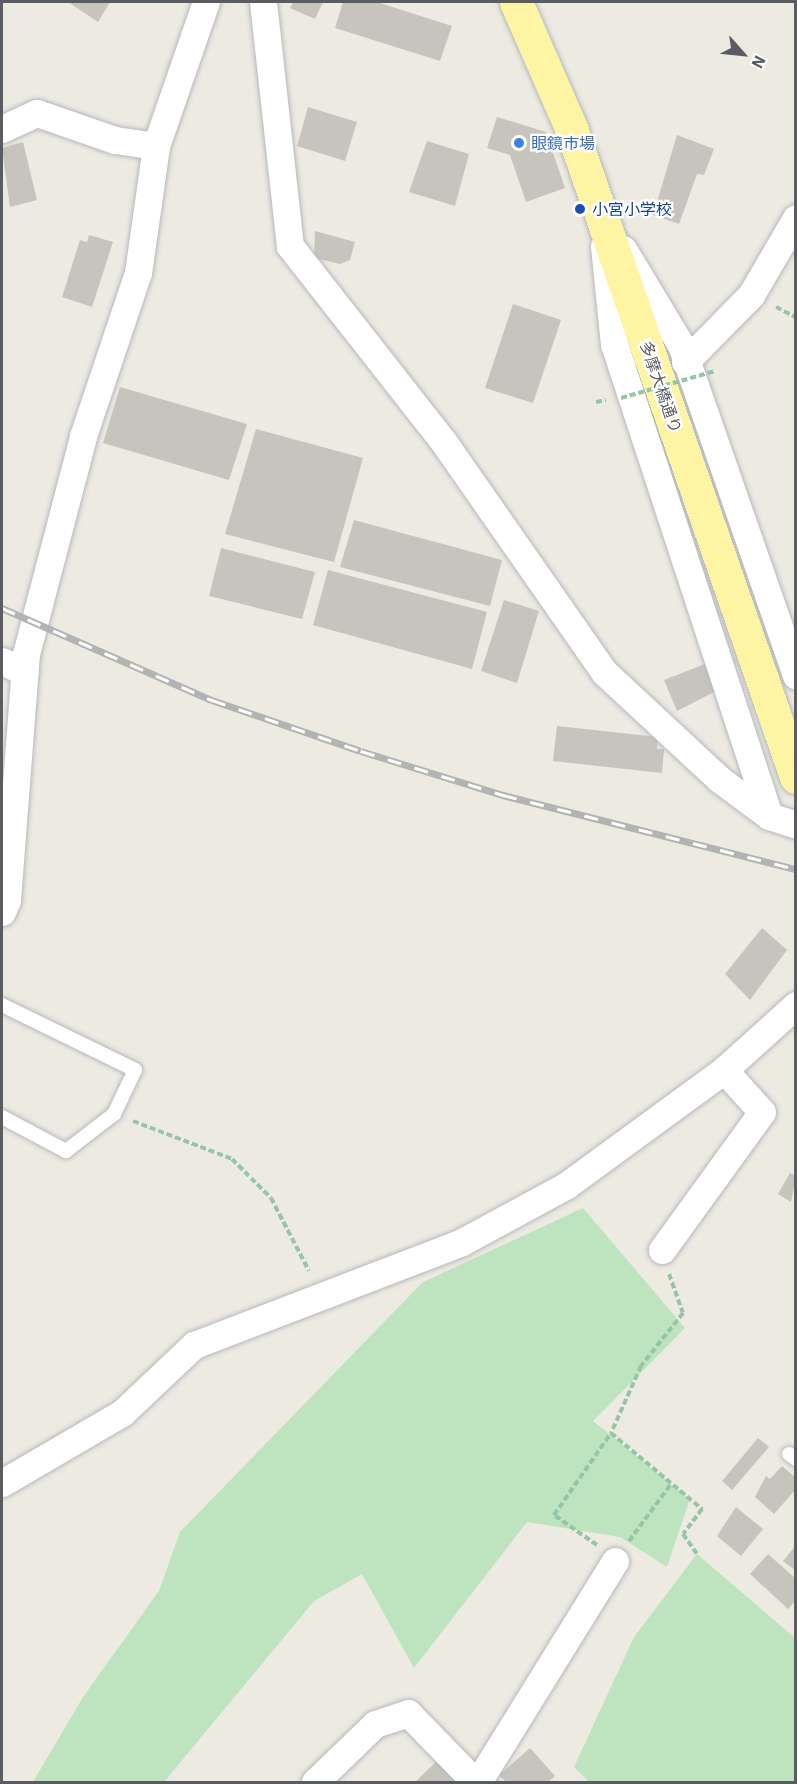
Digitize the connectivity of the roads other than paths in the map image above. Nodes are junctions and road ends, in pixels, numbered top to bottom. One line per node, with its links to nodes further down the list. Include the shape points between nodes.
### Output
1 (206, 2): 5 (street)
2 (263, 2): 12 (street, via 290,246 443,441 604,672 719,779)
3 (516, 2): 6 (main road, 多摩大橋通り, via 571,128)
4 (2, 129): 5 (street, via 37,113 115,140)
5 (156, 146): 9 (street, via 138,273)
6 (600, 212): 8 (street, via 681,345); 11 (main road, 多摩大橋通り); 12 (street, via 614,344)
7 (795, 218): 8 (street, via 751,295)
8 (685, 362): 10 (street)
9 (14, 666): 14 (street, via 7,900)
10 (795, 676)
11 (795, 777)
12 (769, 816): 13 (street)
13 (795, 825)
14 (2, 912)
15 (2, 1005): 18 (lane, via 135,1070 114,1114 66,1151)
16 (795, 1005): 17 (street)
17 (724, 1070): 19 (street, via 762,1112); 20 (street, via 613,1155 511,1217 194,1345 122,1413)
18 (2, 1117)
19 (662, 1250)
20 (2, 1483)
21 (616, 1547): 23 (street)
22 (315, 1782): 23 (street, via 375,1724 408,1713)
23 (476, 1782)

